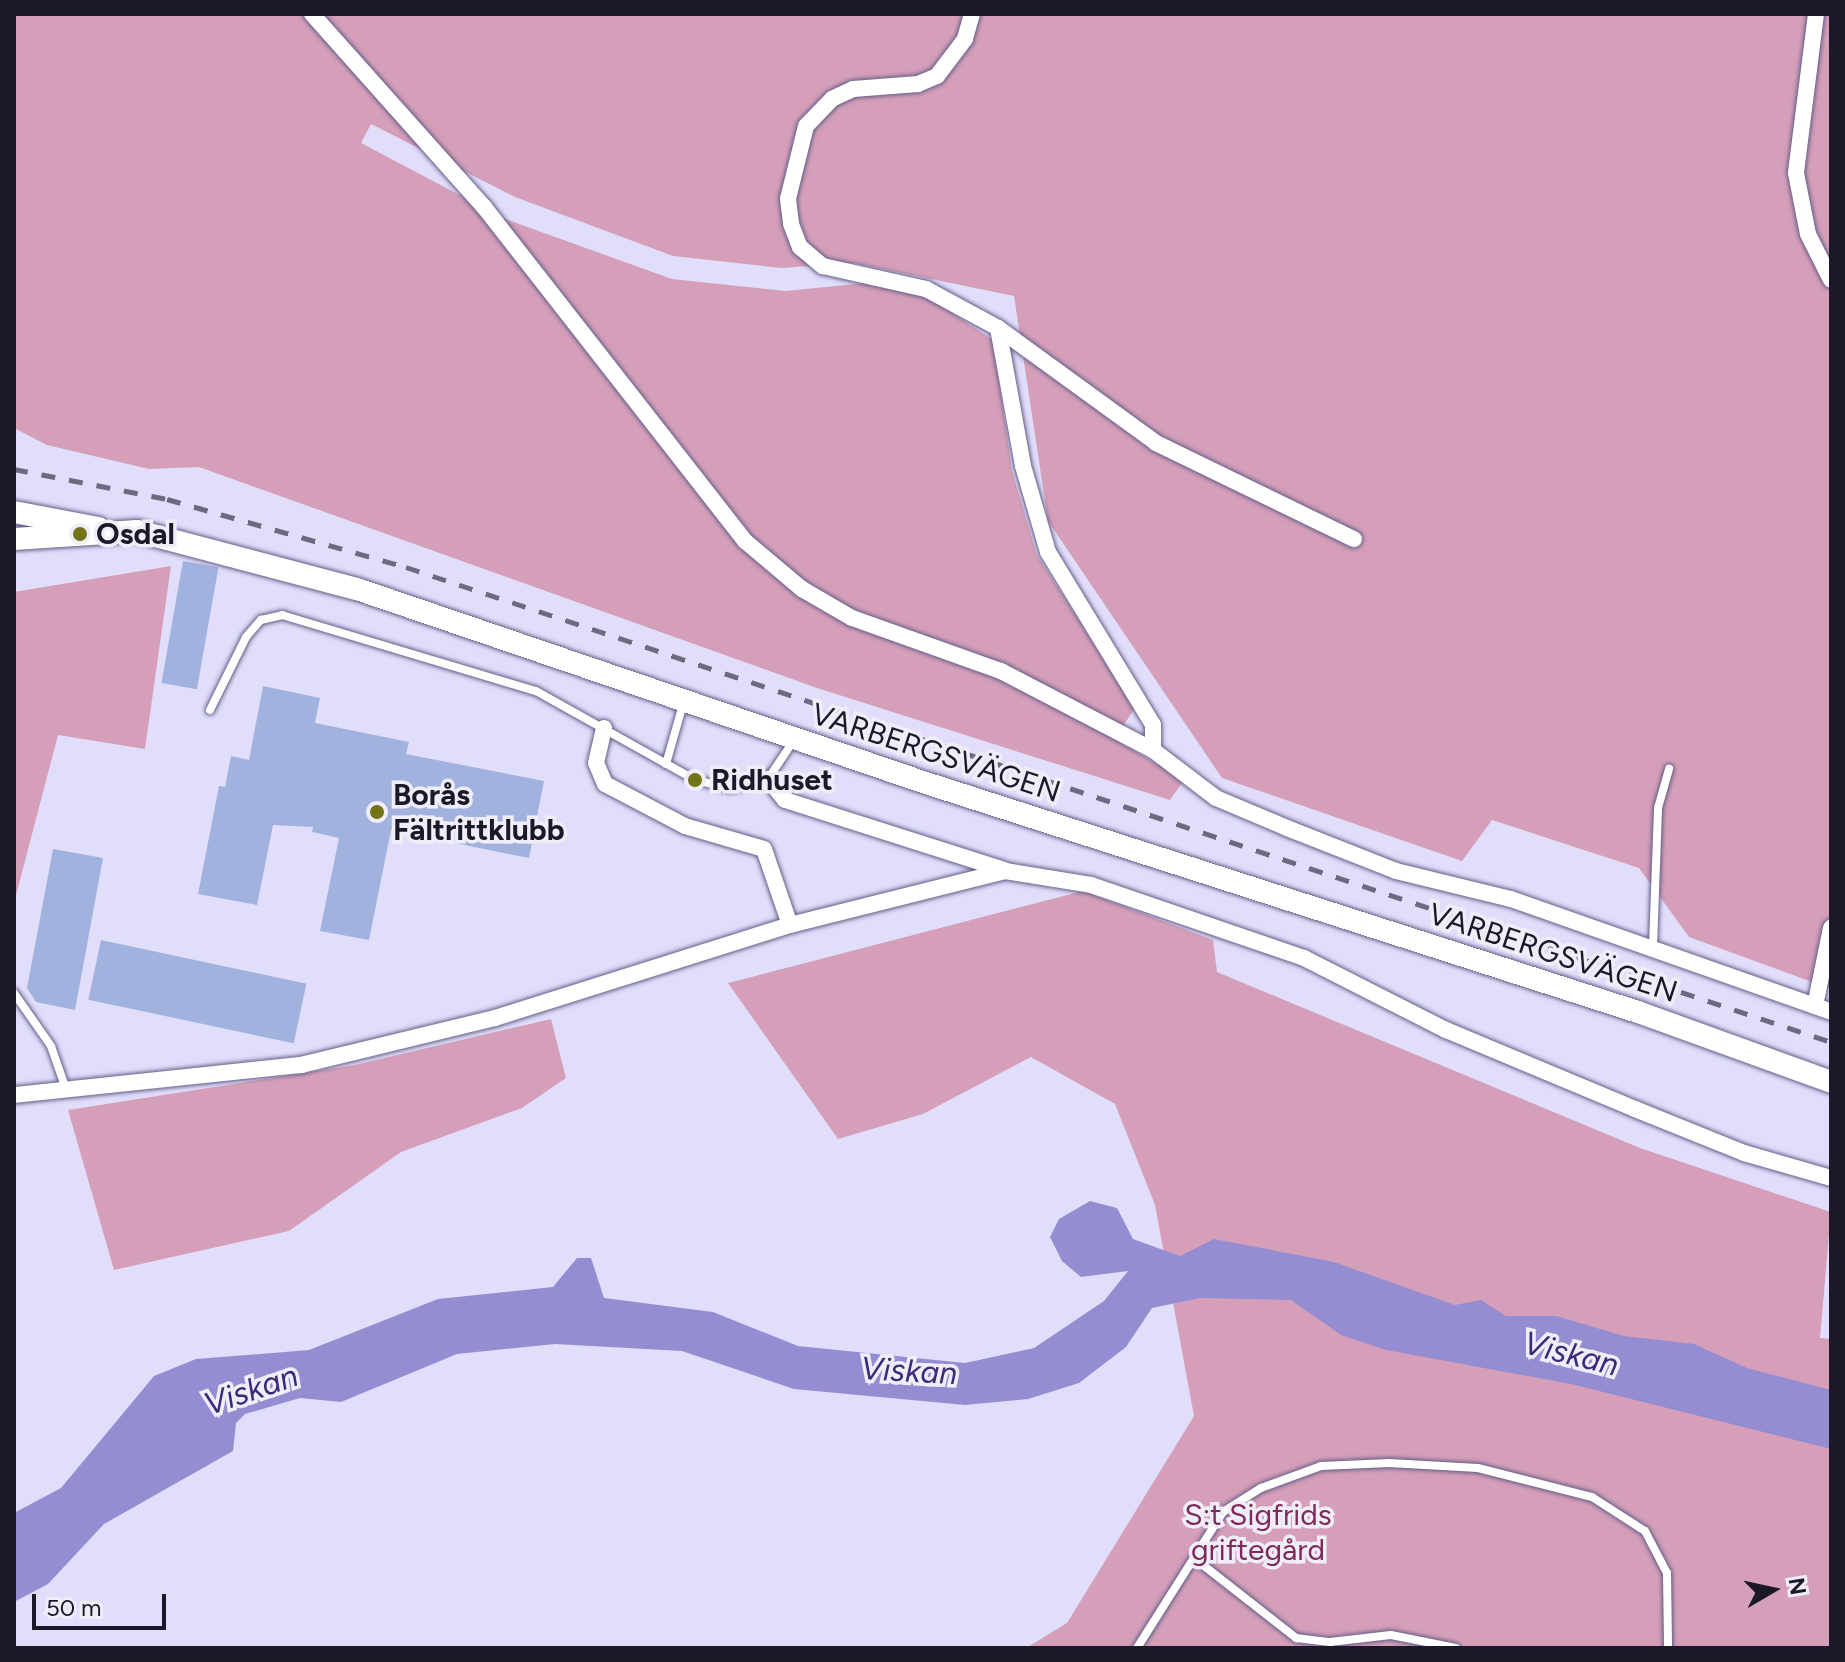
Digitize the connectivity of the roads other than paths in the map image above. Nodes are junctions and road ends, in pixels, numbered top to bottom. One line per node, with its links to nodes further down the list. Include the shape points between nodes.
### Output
1 (312, 14): 14 (street, via 484,207 745,541 802,589 852,618 1001,671)
2 (972, 14): 5 (street, via 965,39 937,76 918,84 853,89 832,99 806,126 788,199 800,247 823,266 926,289)
3 (1816, 14): 4 (street, via 1796,173 1808,234)
4 (1831, 280)
5 (998, 328): 9 (street, via 1156,443); 14 (street, via 1023,466 1048,552 1153,725)
6 (14, 512): 7 (main road)
7 (107, 531): 8 (main road, VARBERGSVÄGEN); 10 (main road, VARBERGSVÄGEN, via 224,550)
8 (14, 539)
9 (1354, 539)
10 (684, 700): 13 (main road, VARBERGSVÄGEN); 15 (lane)
11 (210, 710): 12 (lane, via 246,637 261,620 282,615 536,691)
12 (604, 728): 15 (lane); 19 (street, via 596,763 605,784 685,826 764,849)
13 (795, 739): 17 (lane); 24 (main road, VARBERGSVÄGEN, via 1638,1012)
14 (1153, 750): 21 (street, via 1216,798 1396,871 1511,899)
15 (666, 764): 17 (lane, via 695,780 731,788)
16 (1669, 769): 21 (lane, via 1658,808)
17 (768, 779): 18 (street, via 785,800)
18 (1005, 871): 19 (street); 27 (street, via 1091,885 1304,958 1475,1042 1744,1153)
19 (790, 925): 25 (street, via 495,1018 301,1065)
20 (1831, 928): 23 (street)
21 (1653, 946): 23 (street)
22 (14, 993): 25 (lane, via 51,1046)
23 (1823, 1009)
24 (1831, 1082)
25 (66, 1089): 26 (street)
26 (14, 1095)
27 (1831, 1178)
28 (1194, 1558): 29 (lane); 30 (lane, via 1296,1638 1330,1642 1391,1635); 31 (lane, via 1223,1512 1244,1497 1321,1466 1478,1468 1592,1497 1645,1531 1667,1573)
29 (1137, 1648)
30 (1456, 1648)
31 (1668, 1648)

